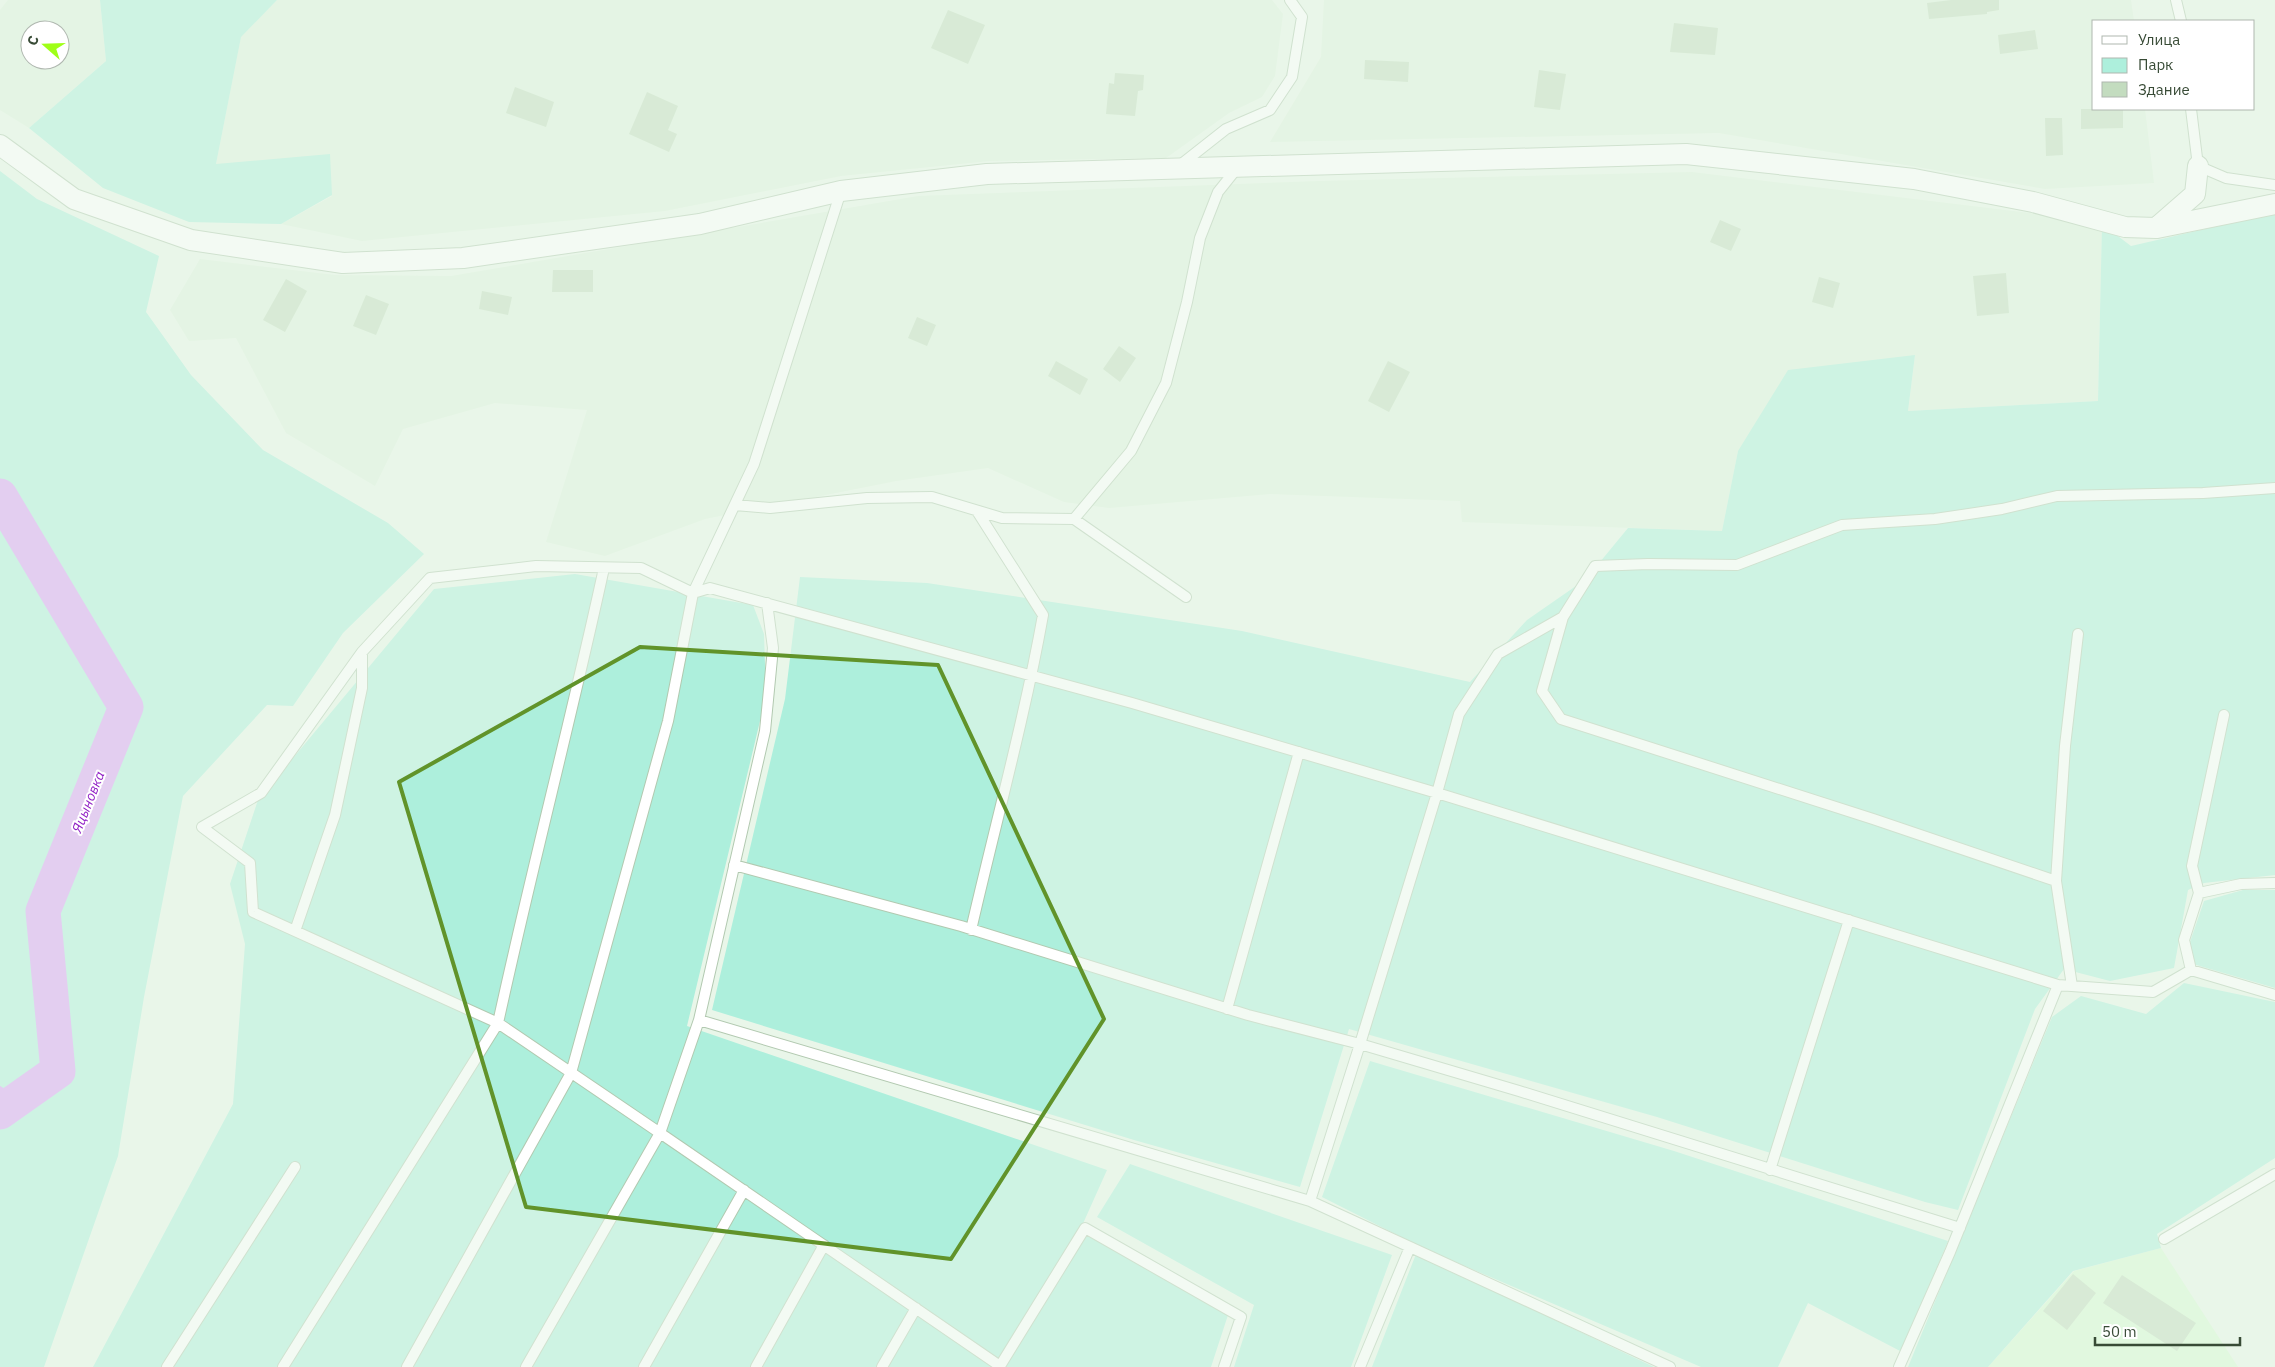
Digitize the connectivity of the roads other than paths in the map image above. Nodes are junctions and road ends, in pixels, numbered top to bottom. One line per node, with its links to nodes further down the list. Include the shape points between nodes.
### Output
1 (1290, 0): 8 (lane, via 1302,17 1292,77 1270,110 1226,129)
2 (2176, 0): 3 (lane)
3 (2181, 20)
4 (2191, 110): 6 (lane)
5 (0, 145): 10 (street, via 74,199 191,240 343,263 463,258 548,246 700,224)
6 (2198, 166): 9 (lane, via 2226,178); 12 (street, via 2195,194)
7 (1238, 167): 8 (street); 12 (street, via 1686,154 1914,179 2033,202 2125,227); 16 (lane, via 1218,192 1200,238 1188,302 1166,383 1131,450)
8 (1174, 169): 10 (street, via 987,174)
9 (2275, 185)
10 (841, 191): 14 (lane, via 754,464)
11 (2275, 204): 12 (street)
12 (2156, 228)
13 (2275, 488): 21 (lane, via 2203,494 2057,496 2002,509 1935,519 1842,524 1737,565 1595,566)
14 (735, 505): 15 (lane, via 770,508 867,498 932,497); 18 (lane)
15 (977, 511): 16 (lane, via 1002,518); 24 (lane, via 1043,615)
16 (1074, 519): 19 (lane)
17 (604, 568): 18 (lane, via 641,568); 23 (lane, via 536,566 430,578); 41 (lane)
18 (693, 593): 20 (lane, via 710,588); 43 (lane, via 668,721)
19 (1186, 597)
20 (767, 603): 24 (lane); 28 (lane, via 773,648 765,731)
21 (1563, 617): 27 (lane, via 1498,654 1459,714); 29 (lane, via 1542,691 1561,719)
22 (2078, 634): 29 (lane, via 2065,746)
23 (362, 652): 34 (lane, via 362,688 335,815); 34 (lane, via 261,794 202,826 250,863 253,912)
24 (1032, 676): 26 (lane); 33 (lane)
25 (2224, 715): 31 (lane, via 2192,866)
26 (1298, 752): 27 (lane); 39 (lane)
27 (1436, 793): 32 (lane); 42 (lane)
28 (734, 865): 33 (lane); 40 (lane)
29 (2056, 881): 37 (lane)
30 (2275, 883): 31 (lane, via 2241,884)
31 (2199, 893): 35 (lane, via 2184,940)
32 (1849, 920): 36 (lane); 46 (lane)
33 (971, 930): 39 (lane)
34 (295, 931): 41 (lane)
35 (2191, 970): 37 (lane, via 2153,992); 38 (lane)
36 (2058, 985): 37 (lane); 50 (lane)
37 (2072, 986)
38 (2275, 995)
39 (1227, 1009): 42 (lane)
40 (699, 1020): 44 (lane); 49 (lane)
41 (498, 1023): 43 (lane); 56 (lane)
42 (1360, 1044): 46 (lane); 49 (lane)
43 (571, 1073): 44 (lane); 57 (lane)
44 (660, 1133): 48 (lane); 58 (lane)
45 (295, 1167): 55 (lane)
46 (1770, 1170): 50 (lane)
47 (2275, 1174): 51 (lane)
48 (744, 1190): 52 (lane); 59 (lane)
49 (1310, 1201): 53 (lane)
50 (1960, 1228): 66 (lane)
51 (2164, 1239)
52 (824, 1245): 54 (lane); 60 (lane)
53 (1410, 1247): 64 (lane); 65 (lane)
54 (916, 1308): 61 (lane); 62 (lane)
55 (167, 1367)
56 (283, 1367)
57 (407, 1367)
58 (526, 1367)
59 (644, 1367)
60 (756, 1367)
61 (882, 1367)
62 (1001, 1367): 63 (lane, via 1086,1228 1241,1318)
63 (1224, 1367)
64 (1360, 1367)
65 (1670, 1367)
66 (1900, 1367)

